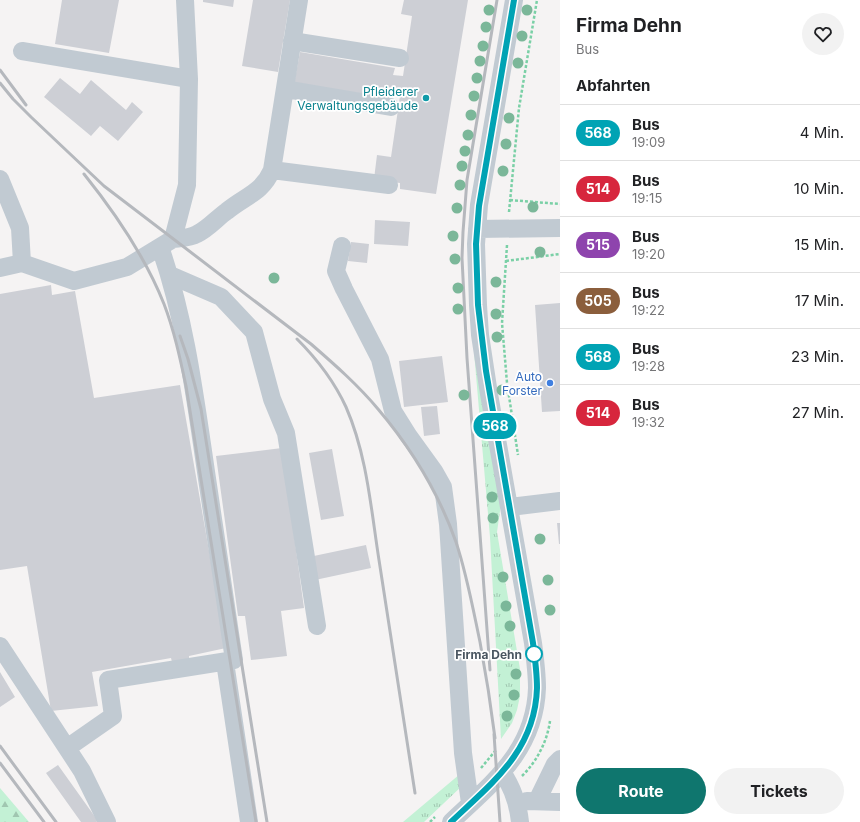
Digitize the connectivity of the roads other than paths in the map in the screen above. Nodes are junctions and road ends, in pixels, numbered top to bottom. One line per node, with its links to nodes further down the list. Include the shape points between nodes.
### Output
1 (185, 0): 7 (street)
2 (299, 0): 4 (street)
3 (514, 0): 14 (street, via 481,191)
4 (292, 41): 6 (street); 8 (street)
5 (22, 51): 7 (street)
6 (400, 58)
7 (189, 80): 15 (street, via 187,185)
8 (285, 89): 9 (street); 10 (street)
9 (391, 107)
10 (272, 170): 12 (street); 15 (street, via 257,191 198,234)
11 (0, 179): 17 (street, via 20,228)
12 (389, 185)
13 (560, 228): 14 (street)
14 (477, 229): 21 (street, via 480,335)
15 (167, 243): 17 (street, via 127,267 74,281); 19 (street)
16 (342, 246): 31 (street, via 336,271 380,359 393,411 443,487 448,524 463,753)
17 (22, 262): 18 (street)
18 (0, 268)
19 (170, 275): 22 (street, via 221,297 254,332 272,400 286,433); 24 (street, via 186,343 197,408 233,652 234,660)
20 (560, 501): 21 (street)
21 (510, 507): 27 (street, via 533,643 537,688 532,718 524,741)
22 (317, 626)
23 (0, 646): 25 (street)
24 (225, 662): 25 (street, via 108,680 113,716); 34 (street)
25 (67, 748): 33 (street, via 82,770)
26 (560, 759): 29 (street)
27 (502, 772): 28 (street, via 512,788); 31 (street)
28 (516, 801): 29 (street); 35 (street)
29 (536, 801): 30 (street)
30 (560, 802)
31 (470, 804): 32 (street)
32 (445, 818)
33 (107, 822)
34 (249, 822)
35 (520, 822)

